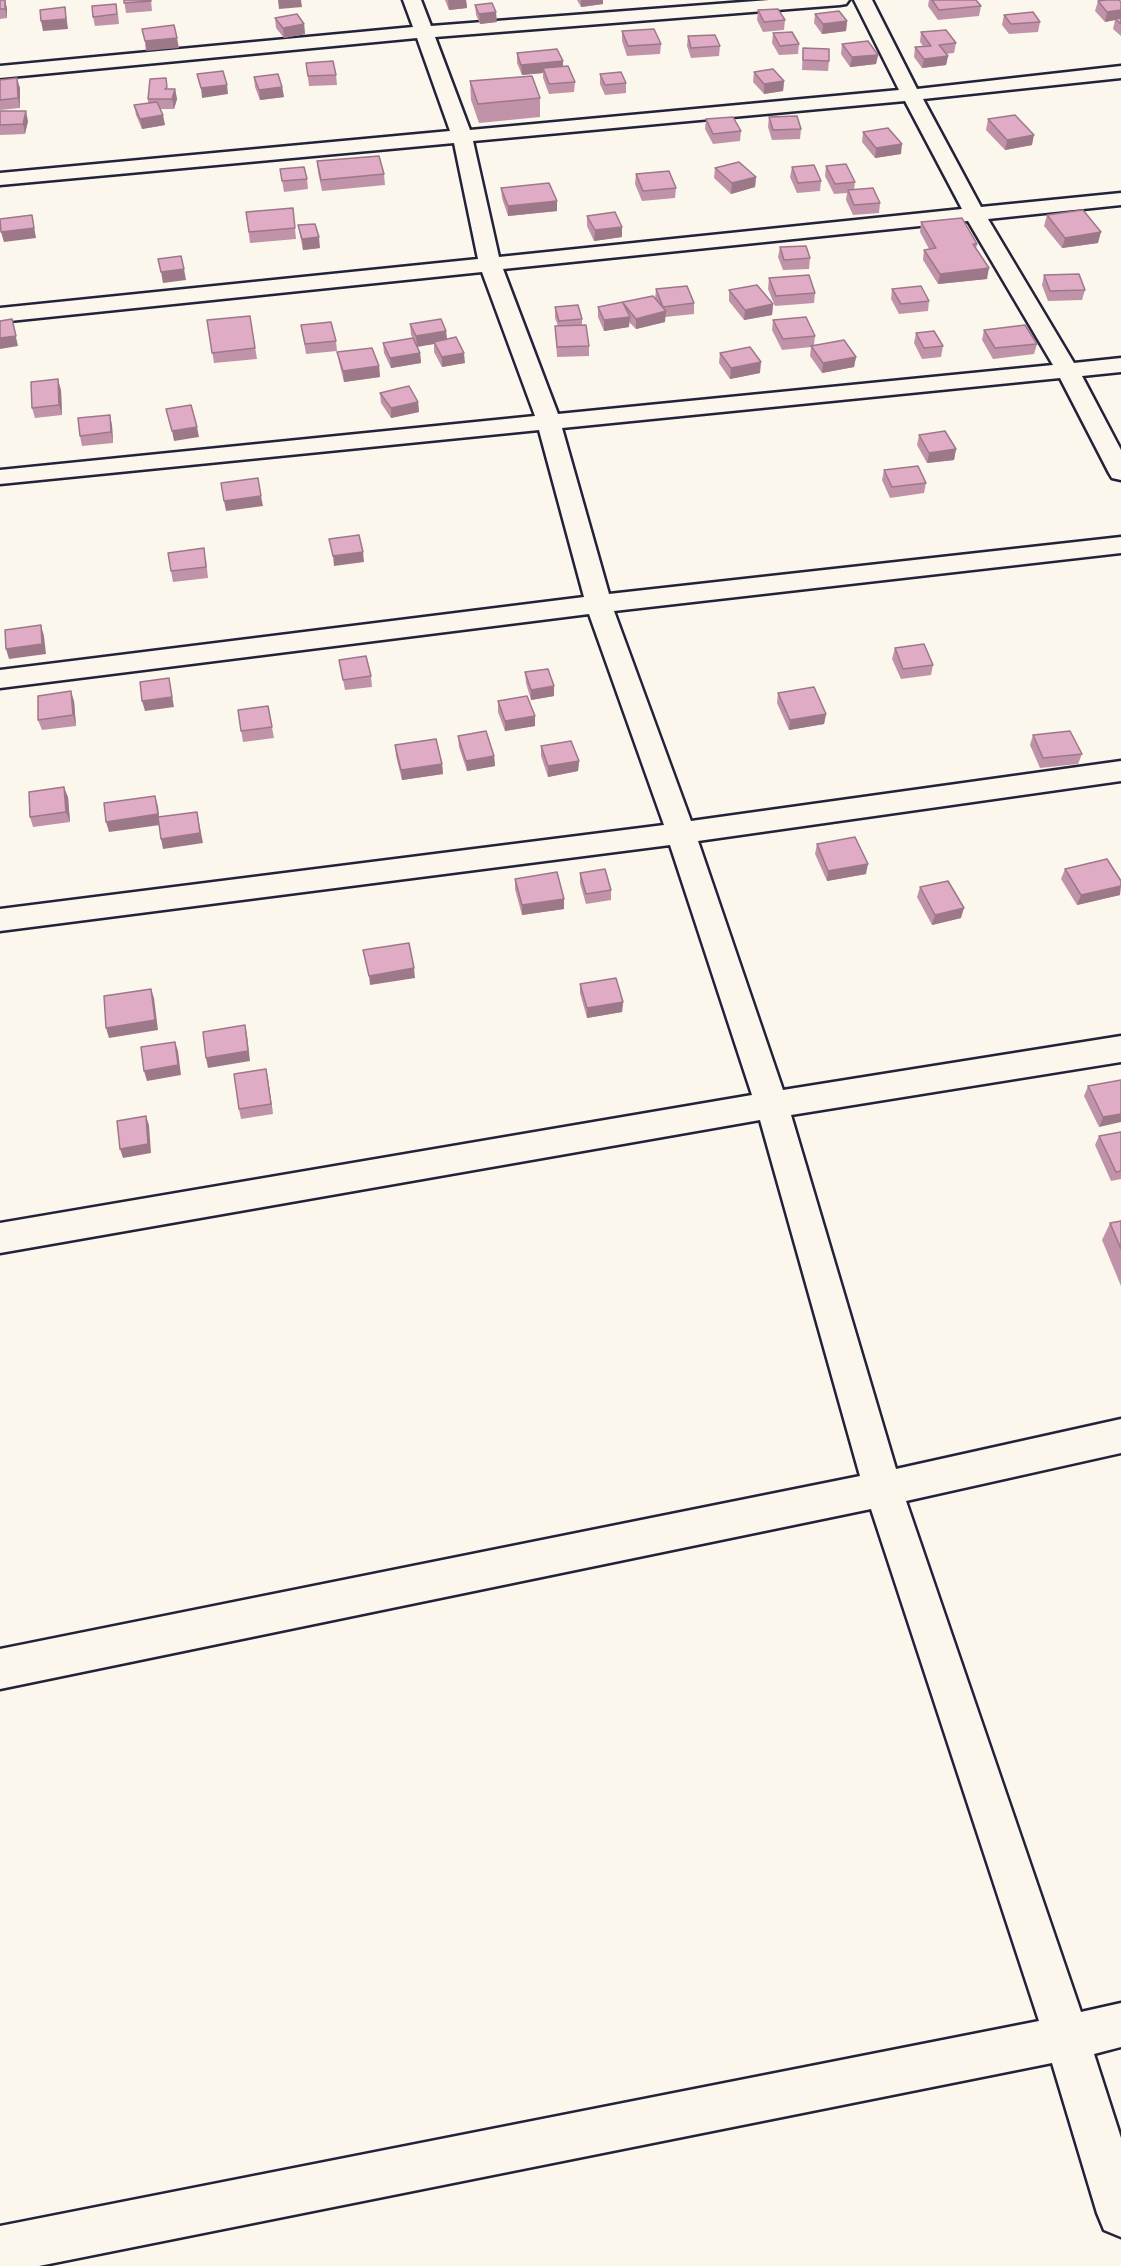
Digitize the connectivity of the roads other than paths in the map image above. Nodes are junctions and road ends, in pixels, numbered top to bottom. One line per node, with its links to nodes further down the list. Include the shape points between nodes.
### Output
1 (412, 0): 4 (street)
2 (840, 0): 4 (street)
3 (863, 0): 7 (street)
4 (422, 32): 5 (street); 8 (street)
5 (0, 72)
6 (1121, 72): 7 (street)
7 (911, 96): 8 (street); 11 (street)
8 (462, 136): 9 (street); 12 (street)
9 (0, 180)
10 (1121, 199): 11 (street)
11 (975, 214): 12 (street); 15 (street)
12 (490, 263): 13 (street); 16 (street)
13 (0, 315)
14 (1121, 365): 15 (street)
15 (1067, 370): 16 (street); 17 (street)
16 (549, 423): 18 (street); 20 (street)
17 (1121, 473)
18 (0, 477)
19 (1121, 545): 20 (street)
20 (599, 604): 21 (street); 23 (street)
21 (0, 679)
22 (1121, 771): 23 (street)
23 (681, 833): 24 (street); 26 (street)
24 (0, 920)
25 (1121, 1049): 26 (street)
26 (772, 1105): 27 (street); 29 (street)
27 (0, 1238)
28 (1121, 1436): 29 (street)
29 (883, 1489): 30 (street); 32 (street)
30 (0, 1669)
31 (1121, 2025): 32 (street)
32 (1067, 2038): 33 (street); 34 (street)
33 (1121, 2213)
34 (0, 2250)

